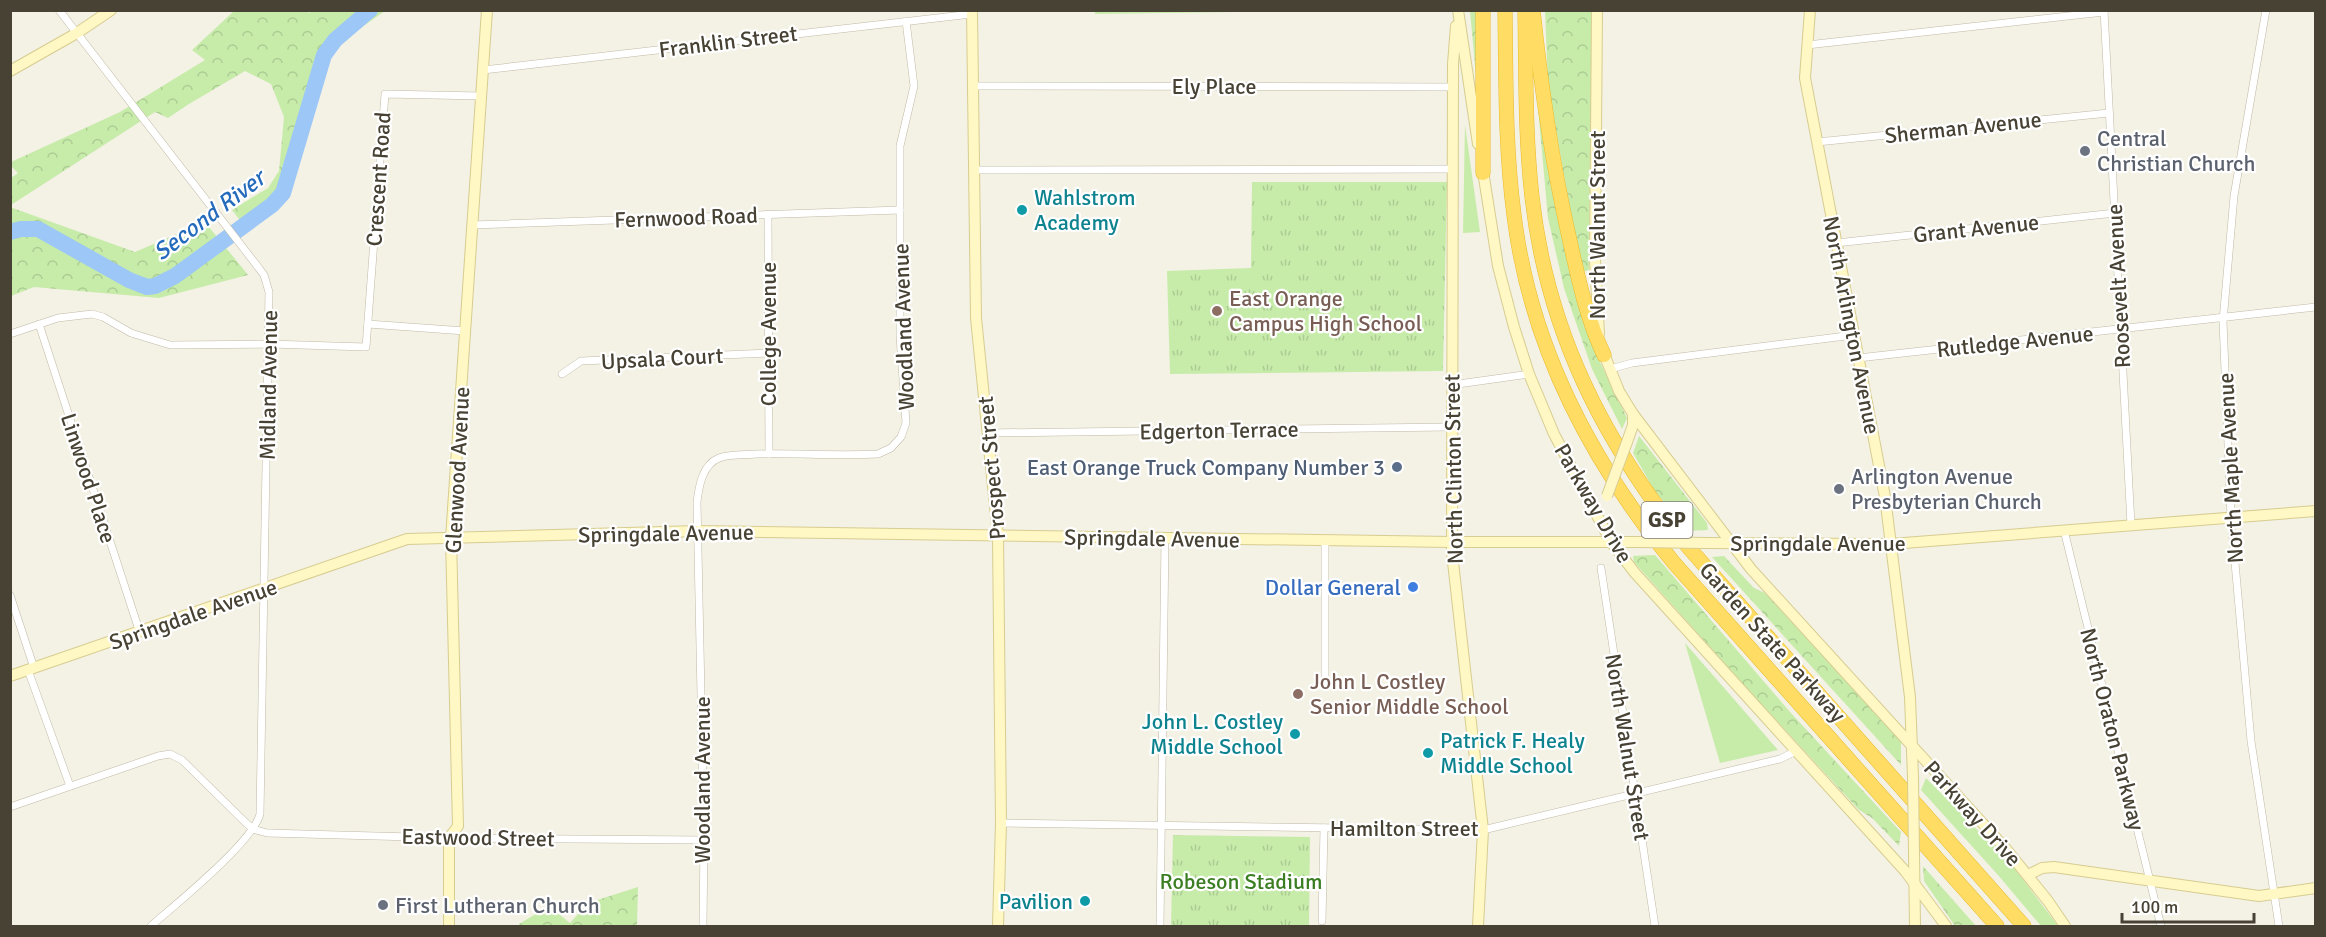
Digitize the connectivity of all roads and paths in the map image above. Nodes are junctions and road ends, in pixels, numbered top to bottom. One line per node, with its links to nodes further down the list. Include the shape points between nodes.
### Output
1 (59, 10): 15 (street, Midland Avenue)
2 (111, 10): 15 (street)
3 (487, 10): 17 (street, Glenwood Avenue)
4 (1457, 10): 20 (street, North Clinton Street); 26 (street, Parkway Drive)
5 (1483, 10): 26 (highway)
6 (1505, 10): 100 (highway, Garden State Parkway / GSP, via 1507,137 1519,249 1550,357 1587,437 1629,505 1679,569)
7 (1525, 10): 101 (highway, Garden State Parkway / GSP, via 1528,151 1541,252 1563,334 1601,419 1641,485 1689,548)
8 (1533, 10): 42 (highway, via 1543,103 1562,204 1586,309)
9 (1598, 10): 42 (street, North Walnut Street, via 1596,296)
10 (1810, 10): 16 (street, North Arlington Avenue)
11 (2266, 10): 33 (street, North Maple Avenue, via 2234,196)
12 (2104, 11): 16 (street); 22 (street, Roosevelt Avenue)
13 (972, 12): 14 (street, Franklin Street); 19 (street, Prospect Street)
14 (906, 21): 17 (street, Franklin Street); 27 (street, Woodland Avenue, via 914,86 900,146)
15 (77, 33): 18 (street); 40 (street, Midland Avenue, via 258,267 269,292)
16 (1807, 45): 23 (street, North Arlington Avenue, via 1805,78)
17 (483, 70): 21 (street, Glenwood Avenue)
18 (10, 71)
19 (974, 86): 20 (street, Ely Place); 25 (street, Prospect Street)
20 (1454, 87): 24 (street, North Clinton Street)
21 (482, 96): 30 (street, Glenwood Avenue); 35 (street, Crescent Road, via 385,94)
22 (2109, 113): 23 (street, Sherman Avenue); 28 (street, Roosevelt Avenue)
23 (1817, 142): 31 (street, North Arlington Avenue)
24 (1453, 169): 25 (street); 47 (street, North Clinton Street)
25 (974, 170): 50 (street, Prospect Street, via 976,318)
26 (1483, 173): 46 (street, Parkway Drive, via 1498,266)
27 (900, 210): 29 (street, Fernwood Road); 51 (street, Woodland Avenue, via 900,336 906,406 901,437 878,454)
28 (2115, 213): 31 (street, Grant Avenue); 36 (street, Roosevelt Avenue)
29 (768, 214): 30 (street, Fernwood Road); 41 (street, College Avenue)
30 (472, 225): 37 (street, Glenwood Avenue)
31 (1836, 243): 39 (street, North Arlington Avenue)
32 (2316, 307): 33 (street, Rutledge Avenue)
33 (2223, 318): 36 (street, Rutledge Avenue); 54 (street, North Maple Avenue)
34 (39, 324): 38 (street); 40 (street, via 92,314 137,336 170,345); 69 (street, Linwood Place)
35 (368, 324): 37 (street); 40 (street, via 366,347)
36 (2121, 329): 43 (street, Rutledge Avenue); 55 (street, Roosevelt Avenue)
37 (465, 331): 59 (street, Glenwood Avenue)
38 (10, 334)
39 (1854, 335): 43 (street, North Arlington Avenue); 44 (street)
40 (270, 344): 67 (street, Midland Avenue)
41 (767, 353): 45 (street, Upsala Court, via 582,361); 51 (street, College Avenue)
42 (1604, 354): 44 (street, North Walnut Street)
43 (1858, 358): 65 (street, North Arlington Avenue)
44 (1610, 369): 48 (street, North Walnut Street)
45 (562, 374)
46 (1529, 374): 47 (street); 52 (street, Parkway Drive, via 1554,434)
47 (1451, 385): 49 (street, North Clinton Street)
48 (1633, 414): 52 (street, bridge, via 1628,442 1607,496 1595,500); 64 (street, North Walnut Street)
49 (1450, 427): 50 (street, Edgerton Terrace); 62 (street, North Clinton Street)
50 (988, 433): 58 (street, Prospect Street)
51 (769, 454): 57 (street, Woodland Avenue, via 732,455 717,459 707,468 700,481 697,502)
52 (1582, 485): 63 (street, Parkway Drive)
53 (2316, 511): 54 (street, Springdale Avenue)
54 (2231, 518): 55 (street, Springdale Avenue); 89 (street, North Maple Avenue, via 2252,748)
55 (2131, 525): 56 (street, Springdale Avenue)
56 (2064, 530): 65 (street, Springdale Avenue); 86 (street, North Oraton Parkway)
57 (699, 531): 58 (street, Springdale Avenue); 59 (street, Springdale Avenue); 84 (street, Woodland Avenue)
58 (998, 536): 60 (street, Springdale Avenue); 78 (street, Prospect Street)
59 (451, 538): 67 (street, Springdale Avenue, via 407,539); 83 (street, Glenwood Avenue, via 458,826)
60 (1165, 538): 61 (street, Springdale Avenue); 79 (street)
61 (1325, 540): 62 (street, Springdale Avenue); 72 (street)
62 (1451, 542): 63 (street, Springdale Avenue); 82 (street, North Clinton Street)
63 (1611, 542): 64 (street, Springdale Avenue, bridge); 74 (street, Parkway Drive, via 1627,565)
64 (1731, 543): 65 (street, Springdale Avenue); 73 (street, Parkway Drive)
65 (1891, 544): 73 (street, North Arlington Avenue)
66 (1601, 568): 76 (street, North Walnut Street)
67 (265, 589): 69 (street, Springdale Avenue); 81 (street, Midland Avenue, via 260,808)
68 (10, 595): 70 (street)
69 (140, 633): 70 (street, Springdale Avenue)
70 (31, 669): 71 (street, Springdale Avenue); 75 (street)
71 (10, 676)
72 (1325, 683)
73 (1912, 746): 85 (street, Parkway Drive); 87 (street, North Arlington Avenue, bridge)
74 (1796, 751): 76 (street, Hamilton Street, via 1780,759); 87 (street, Parkway Drive)
75 (70, 786): 77 (street); 81 (street, via 170,754 182,760)
76 (1636, 792): 82 (street, Hamilton Street); 97 (street, North Walnut Street)
77 (10, 807)
78 (1001, 824): 79 (street, Hamilton Street); 94 (street, Prospect Street)
79 (1161, 826): 80 (street, Hamilton Street); 95 (street)
80 (1324, 828): 82 (street, Hamilton Street); 90 (street)
81 (254, 829): 83 (street, Eastwood Street, via 267,833); 91 (street)
82 (1483, 830): 96 (street, North Clinton Street)
83 (449, 838): 84 (street, Eastwood Street); 92 (street, Glenwood Avenue)
84 (704, 840): 93 (street, Woodland Avenue)
85 (2028, 875): 86 (street, via 2054,867); 102 (street, Parkway Drive)
86 (2150, 880): 89 (street); 103 (street, North Oraton Parkway)
87 (1915, 883): 98 (street, North Arlington Avenue); 99 (street, Parkway Drive)
88 (2316, 888): 89 (street)
89 (2274, 895): 104 (street, North Maple Avenue)
90 (1322, 921)
91 (152, 927)
92 (449, 927)
93 (703, 927)
94 (998, 927)
95 (1160, 927)
96 (1478, 927)
97 (1655, 927)
98 (1915, 927)
99 (1946, 927)
100 (1996, 927)
101 (2024, 927)
102 (2065, 927)
103 (2161, 927)
104 (2279, 927)

